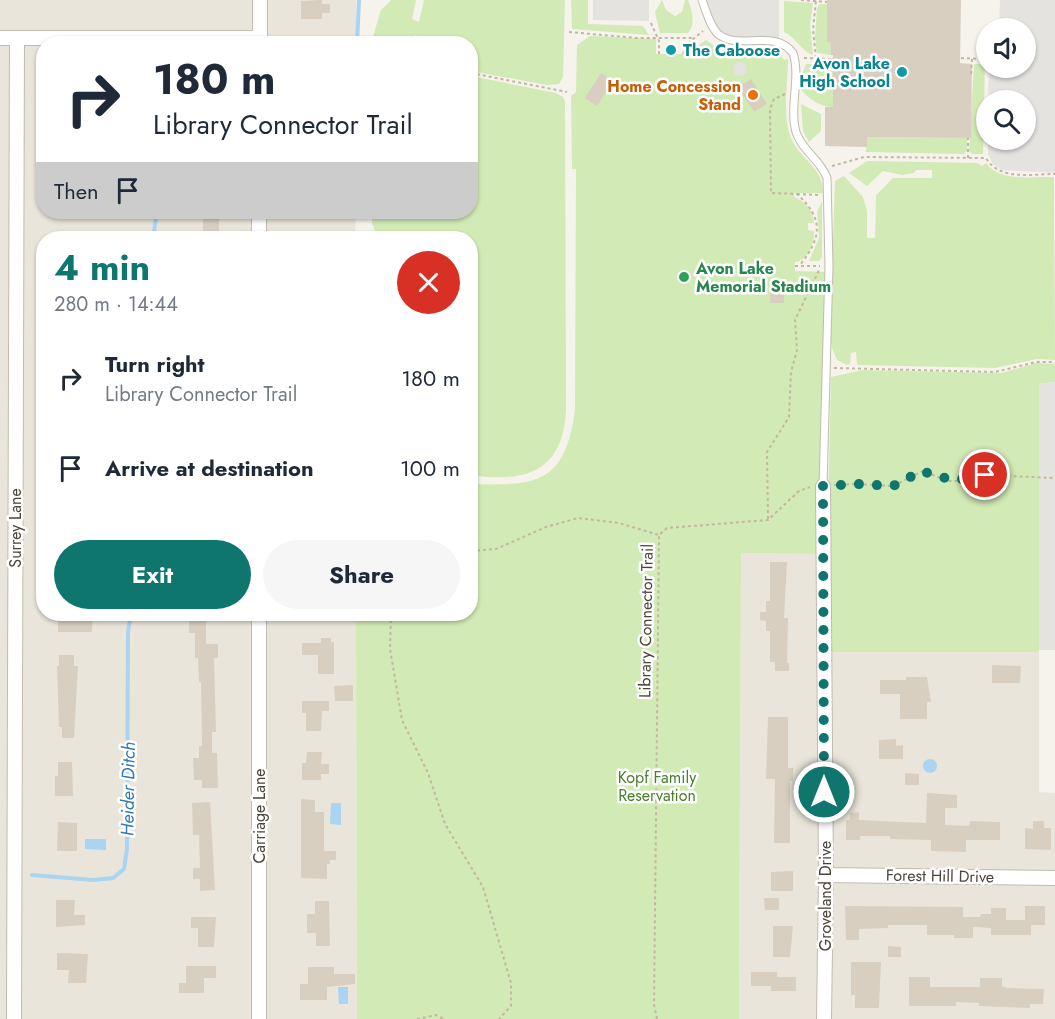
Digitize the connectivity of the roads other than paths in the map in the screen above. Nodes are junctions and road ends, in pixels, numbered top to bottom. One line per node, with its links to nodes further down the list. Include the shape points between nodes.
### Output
1 (260, 0): 3 (street)
2 (702, 0): 7 (lane, via 714,28 723,37 764,39 788,47 795,58 794,121 799,139 824,169 828,195)
3 (260, 36)
4 (0, 38): 5 (street)
5 (17, 38): 6 (street); 11 (street, Surrey Lane)
6 (36, 38)
7 (823, 486): 9 (street, Groveland Drive)
8 (259, 621): 12 (street, Carriage Lane)
9 (826, 874): 10 (street, Forest Hill Drive); 13 (street, Groveland Drive)
10 (1055, 878)
11 (14, 1019)
12 (259, 1019)
13 (824, 1019)

